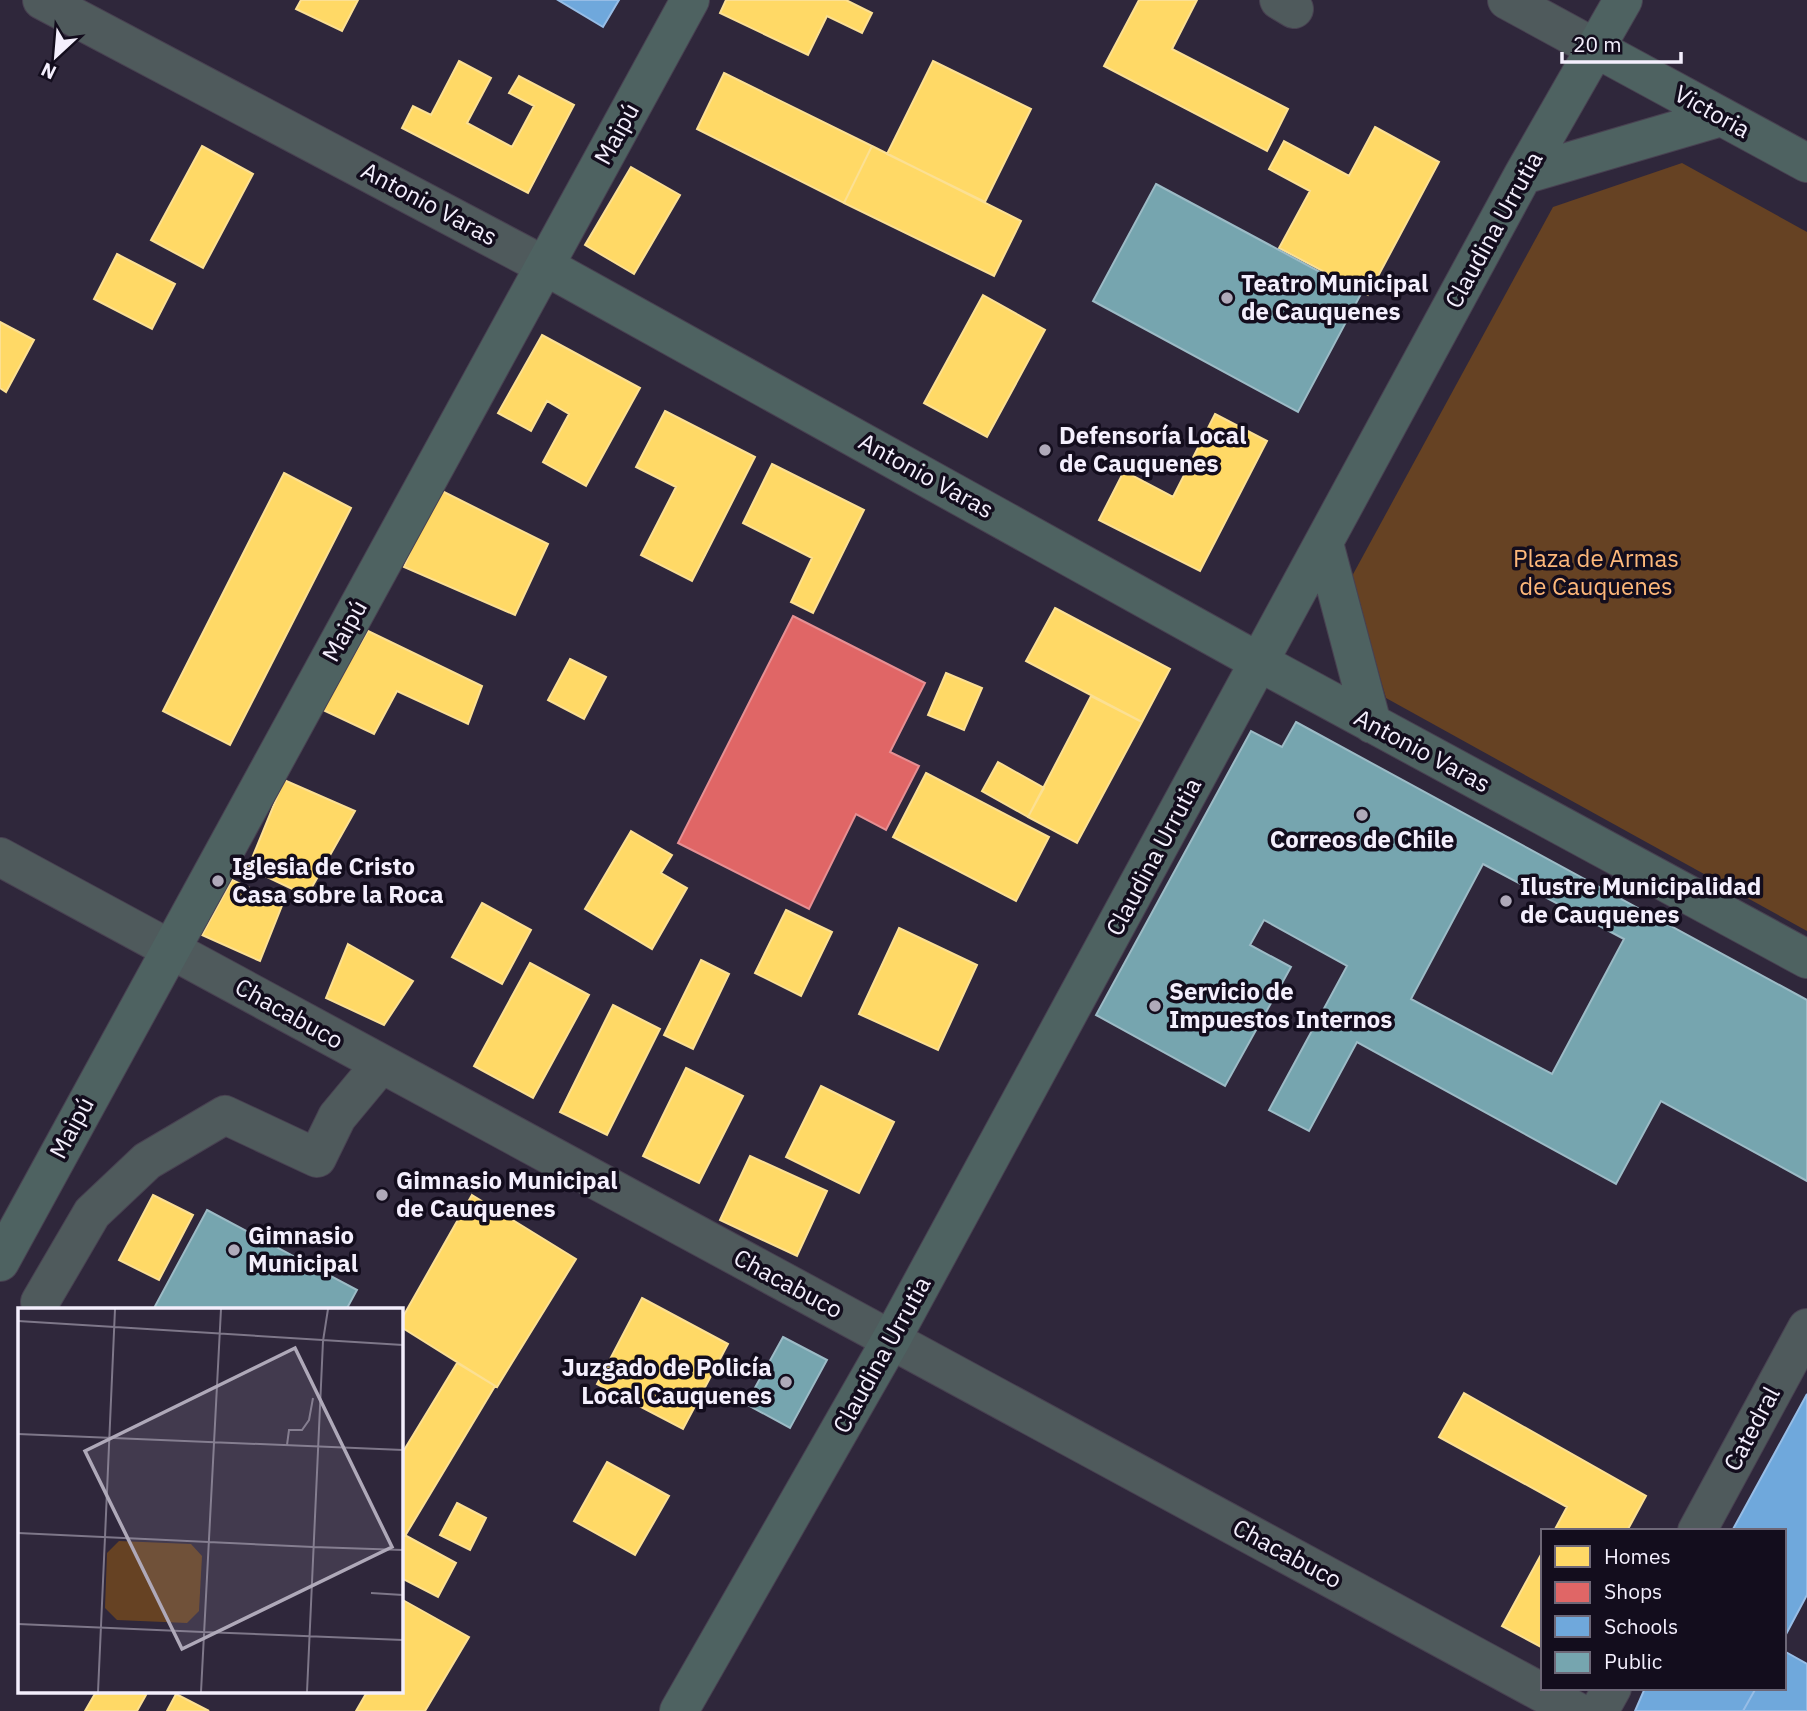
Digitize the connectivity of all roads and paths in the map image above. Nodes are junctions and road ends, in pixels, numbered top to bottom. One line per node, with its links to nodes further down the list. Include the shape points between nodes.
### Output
1 (42, 0): 9 (street, Antonio Varas)
2 (690, 0): 9 (main road, Maipú)
3 (1507, 0): 5 (street, Victoria)
4 (1623, 0): 5 (main road, Claudina Urrutia)
5 (1597, 48): 6 (main road, Victoria); 8 (main road, Claudina Urrutia)
6 (1721, 117): 7 (main road, Victoria); 8 (main road)
7 (1807, 163)
8 (1523, 175): 10 (main road, Claudina Urrutia)
9 (545, 266): 11 (main road, Antonio Varas); 14 (main road, Maipú)
10 (1324, 543): 11 (main road, Claudina Urrutia); 12 (main road)
11 (1259, 662): 12 (main road, Antonio Varas); 20 (main road, Claudina Urrutia)
12 (1372, 724): 15 (main road, Antonio Varas)
13 (0, 858): 14 (street, Chacabuco)
14 (170, 949): 16 (street, Chacabuco); 17 (main road, Maipú)
15 (1807, 959)
16 (381, 1064): 18 (street, via 337,1117 317,1158 225,1115 147,1161 92,1213); 20 (street, Chacabuco)
17 (0, 1262)
18 (40, 1302)
19 (1807, 1328): 21 (street, Catedral)
20 (891, 1340): 23 (main road, Claudina Urrutia); 24 (street, Chacabuco)
21 (1698, 1529)
22 (1611, 1690): 25 (street)
23 (679, 1711)
24 (1576, 1711)
25 (1599, 1711)

